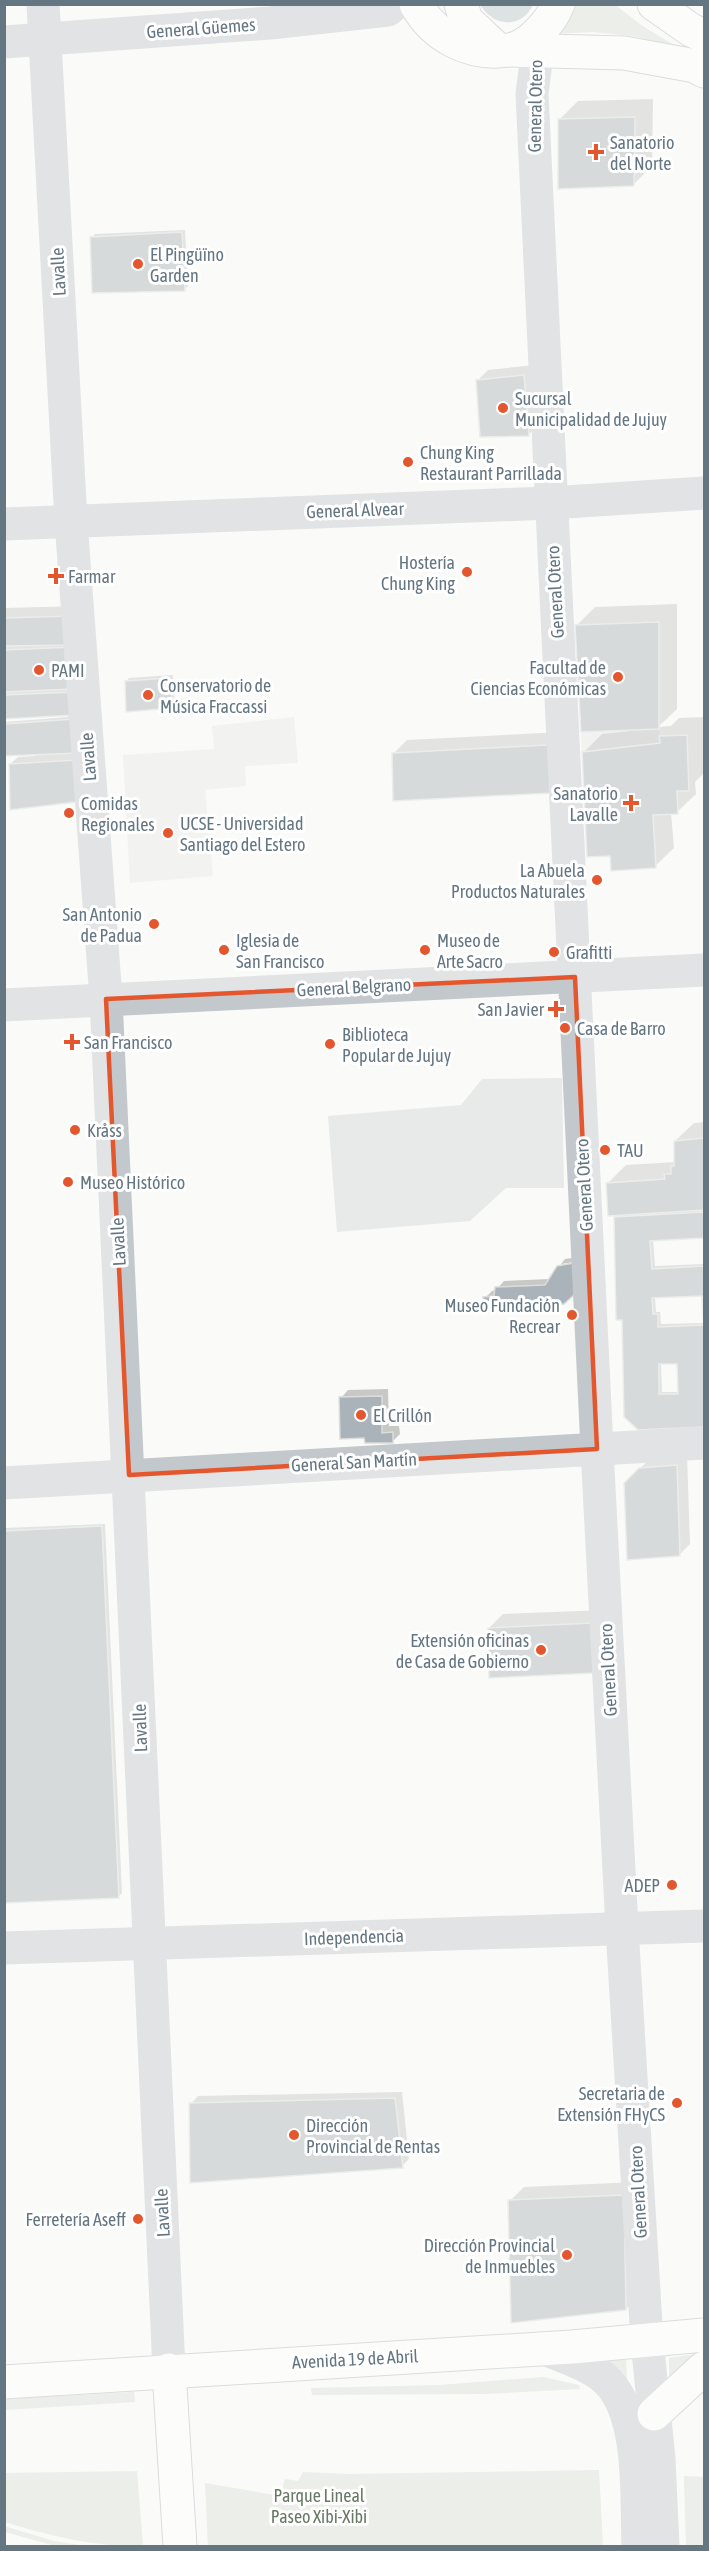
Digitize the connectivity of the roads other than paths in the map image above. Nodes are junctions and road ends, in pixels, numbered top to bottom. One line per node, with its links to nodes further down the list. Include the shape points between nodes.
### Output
1 (43, 4): 9 (street, Lavalle)
2 (395, 4): 6 (street, General Güemes, via 388,10)
3 (416, 4): 8 (main road, via 426,22 457,44)
4 (461, 4): 8 (main road, via 466,20)
5 (654, 4): 7 (main road)
6 (274, 14): 9 (street, General Güemes)
7 (700, 33)
8 (529, 37): 11 (main road); 13 (street, General Otero)
9 (44, 39): 10 (street, General Güemes); 14 (street, Lavalle)
10 (4, 42)
11 (705, 71)
12 (705, 492): 13 (street, General Alvear)
13 (550, 503): 14 (street, General Alvear); 17 (street, General Otero)
14 (71, 521): 15 (street, General Alvear); 18 (street, Lavalle)
15 (4, 524)
16 (705, 970): 17 (street, General Belgrano)
17 (575, 977): 18 (street, General Belgrano); 21 (street, General Otero)
18 (106, 999): 19 (street, General Belgrano); 22 (street, Lavalle)
19 (4, 1005)
20 (705, 1443): 21 (street, General San Martín)
21 (597, 1449): 22 (street, General San Martín); 25 (street, General Otero)
22 (129, 1475): 23 (street, General San Martín); 26 (street, Lavalle)
23 (4, 1483)
24 (705, 1926): 25 (street, Independencia)
25 (622, 1928): 26 (street, Independencia); 29 (street, General Otero)
26 (150, 1943): 27 (street, Independencia); 32 (street, Lavalle)
27 (4, 1948)
28 (705, 2335): 29 (main road, Avenida 19 de Abril)
29 (647, 2341): 30 (main road, Avenida 19 de Abril); 34 (street, General Otero)
30 (542, 2348): 32 (main road, Avenida 19 de Abril); 35 (street, via 590,2368 605,2379 619,2395)
31 (705, 2368): 34 (main road)
32 (170, 2370): 33 (main road, Avenida 19 de Abril); 36 (main road, Lavalle)
33 (4, 2382)
34 (654, 2414): 35 (street, General Otero)
35 (647, 2460): 37 (street); 38 (street)
36 (180, 2547)
37 (638, 2547)
38 (663, 2547)

